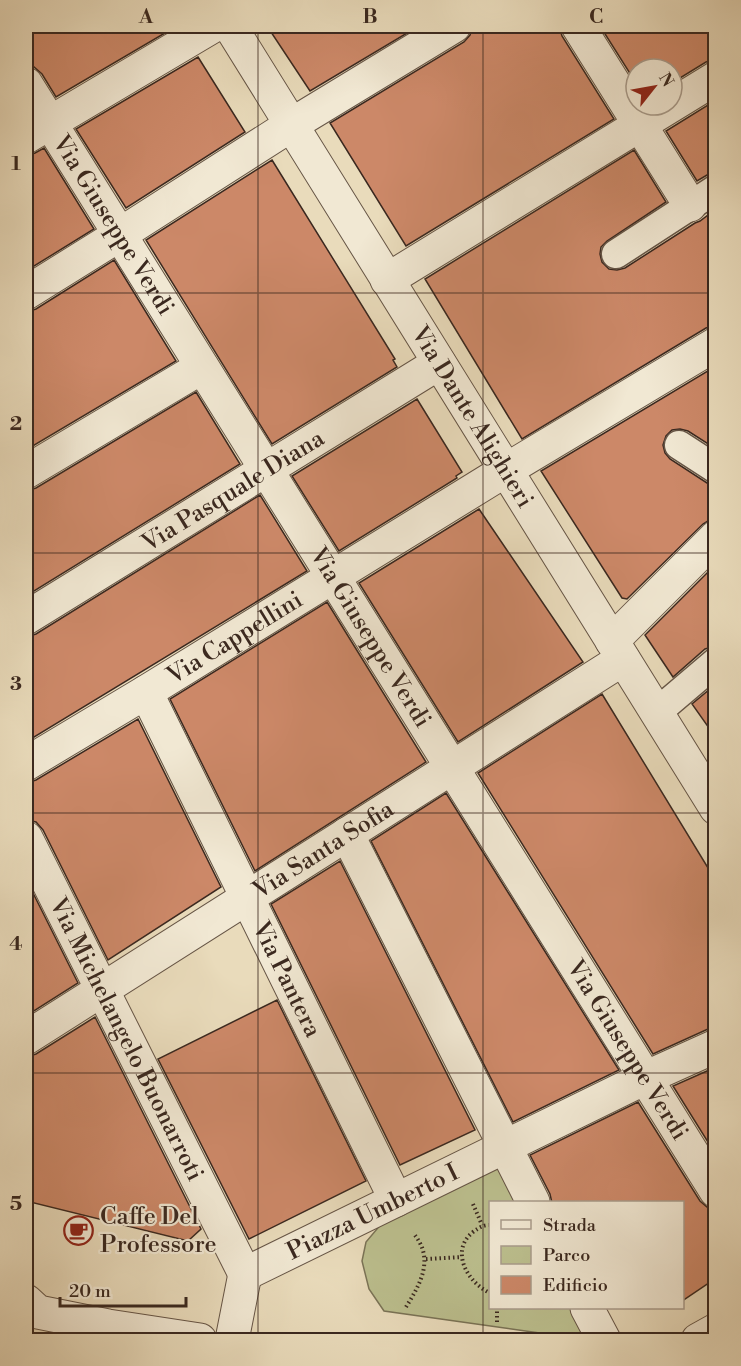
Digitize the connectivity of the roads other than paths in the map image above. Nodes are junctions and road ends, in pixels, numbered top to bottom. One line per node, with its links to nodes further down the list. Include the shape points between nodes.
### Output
1 (213, 26): 9 (street)
2 (230, 26): 8 (street, Via Dante Alighieri)
3 (454, 26): 8 (street)
4 (578, 26): 7 (street)
5 (716, 78): 7 (street)
6 (26, 84): 9 (street, Via Giuseppe Verdi)
7 (640, 124): 10 (street); 13 (street)
8 (291, 125): 11 (street); 13 (street, Via Dante Alighieri)
9 (37, 130): 11 (street, Via Giuseppe Verdi)
10 (703, 197): 12 (street)
11 (119, 235): 14 (street); 17 (street, Via Giuseppe Verdi)
12 (616, 254)
13 (387, 279): 16 (street, Via Dante Alighieri)
14 (26, 293)
15 (716, 344): 21 (street, Via Cappellini)
16 (439, 363): 20 (street, Via Pasquale Diana); 21 (street, Via Dante Alighieri)
17 (202, 367): 20 (street, Via Giuseppe Verdi); 22 (street)
18 (678, 445): 19 (street)
19 (716, 469)
20 (265, 470): 24 (street, Via Giuseppe Verdi); 25 (street, Via Pasquale Diana)
21 (506, 470): 24 (street, Via Cappellini); 26 (street, Via Dante Alighieri)
22 (26, 472)
23 (716, 537): 26 (street, Via Santa Sofia)
24 (332, 577): 28 (street, Via Cappellini); 31 (street, Via Giuseppe Verdi)
25 (26, 618)
26 (617, 650): 29 (street, Via Dante Alighieri); 31 (street, Via Santa Sofia)
27 (716, 662): 29 (street)
28 (146, 692): 30 (street, Via Cappellini); 35 (street, Via Pantera)
29 (656, 713): 32 (street, Via Dante Alighieri)
30 (26, 764)
31 (452, 768): 33 (street, Via Santa Sofia); 39 (street, Via Giuseppe Verdi)
32 (715, 807)
33 (347, 834): 35 (street, Via Santa Sofia); 40 (street)
34 (26, 838): 36 (street, Via Michelangelo Buonarroti)
35 (247, 897): 36 (street, Via Santa Sofia); 42 (street, Via Pantera)
36 (101, 990): 37 (street, Via Santa Sofia); 44 (street, Via Michelangelo Buonarroti)
37 (26, 1038)
38 (716, 1046): 39 (street, Piazza Umberto I)
39 (645, 1078): 40 (street, Piazza Umberto I); 41 (street, Via Giuseppe Verdi)
40 (505, 1147): 42 (street, Piazza Umberto I); 43 (street)
41 (716, 1191)
42 (396, 1200): 44 (street, Piazza Umberto I)
43 (532, 1201)
44 (245, 1274): 49 (street)
45 (588, 1309): 50 (street)
46 (30, 1310): 48 (street)
47 (716, 1330): 51 (street)
48 (200, 1341)
49 (232, 1341)
50 (604, 1341)
51 (698, 1341)

